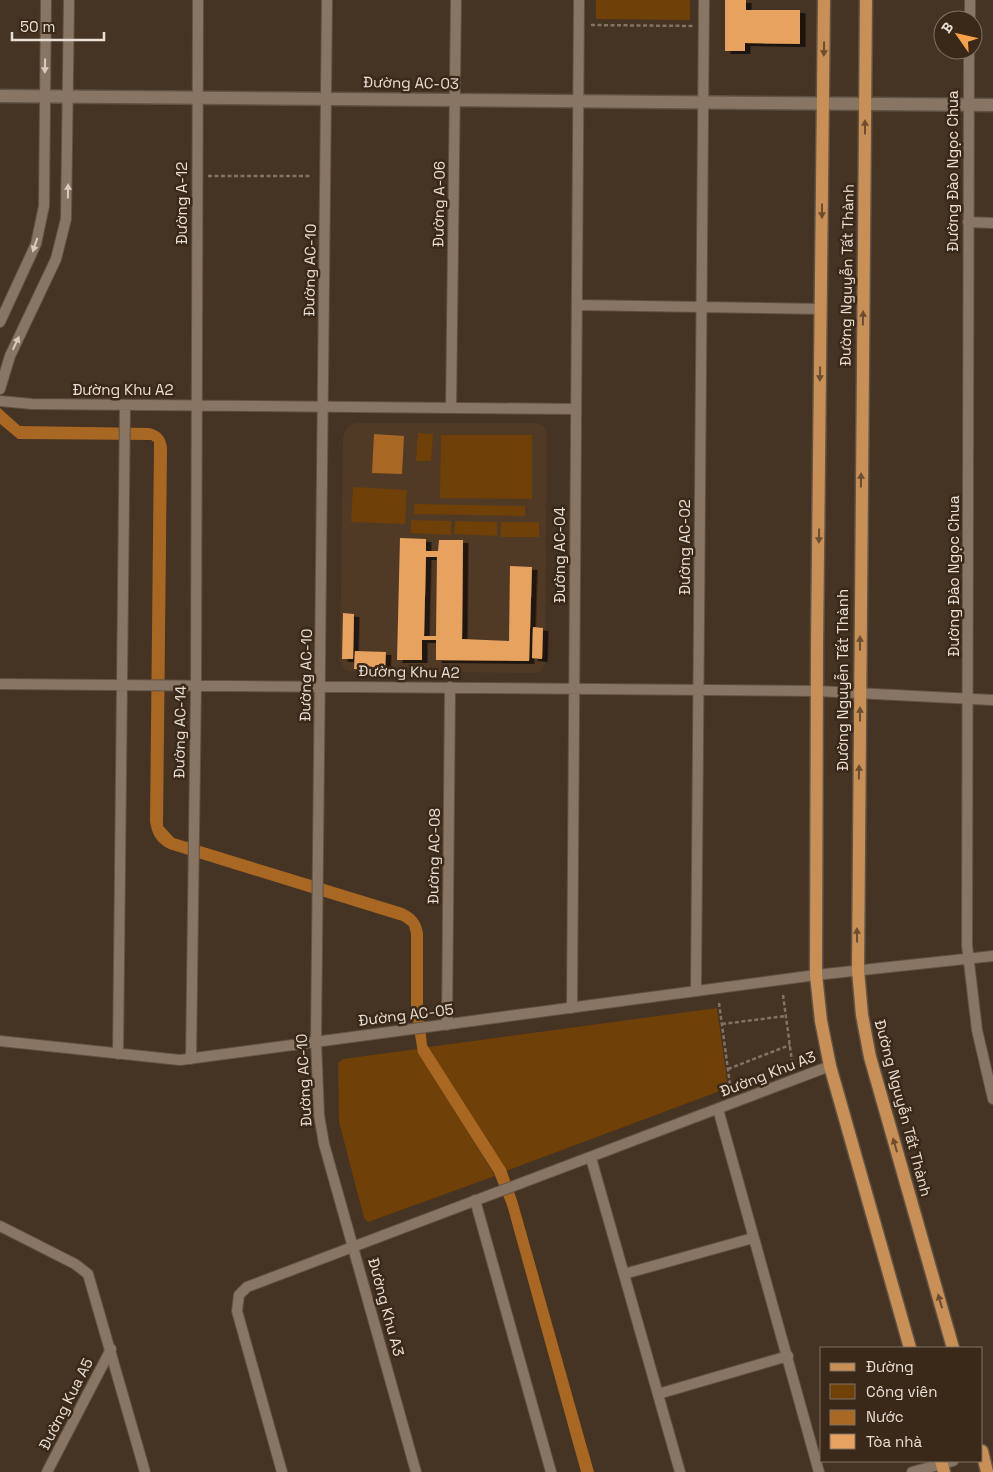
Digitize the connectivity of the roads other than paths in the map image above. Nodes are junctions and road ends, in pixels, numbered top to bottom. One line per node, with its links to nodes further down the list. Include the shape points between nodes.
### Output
1 (46, 0): 12 (street, one-way to 12)
2 (69, 0): 13 (street)
3 (198, 0): 14 (street, Đường A-12)
4 (327, 0): 15 (street, Đường AC-10)
5 (456, 0): 16 (street, Đường A-06)
6 (579, 0): 17 (street, Đường AC-04)
7 (704, 0): 18 (street, Đường AC-02)
8 (824, 0): 19 (main road, Đường Nguyễn Tất Thành, one-way to 19)
9 (866, 0): 20 (main road, Đường Nguyễn Tất Thành)
10 (969, 60): 21 (street, Đường Đào Ngọc Chua)
11 (0, 96): 12 (street, Đường AC-03)
12 (45, 96): 13 (street, Đường AC-03); 28 (street, one-way to 28, via 45,189 41,226 28,263)
13 (68, 96): 14 (street, Đường AC-03); 29 (street, one-way to 13, via 10,356 46,282 62,238 68,199)
14 (197, 98): 15 (street, Đường AC-03); 32 (street, Đường A-12)
15 (326, 99): 16 (street, Đường AC-03); 33 (street, Đường AC-10)
16 (456, 100): 17 (street, Đường AC-03); 34 (street, Đường A-06)
17 (578, 102): 18 (street, Đường AC-03); 25 (street, Đường AC-04)
18 (704, 103): 19 (street, Đường AC-03); 26 (street, Đường AC-02)
19 (823, 104): 20 (street, Đường AC-03); 27 (main road, Đường Nguyễn Tất Thành, one-way to 27)
20 (865, 105): 21 (street, Đường AC-03); 44 (main road, Đường Nguyễn Tất Thành, one-way to 20)
21 (968, 105): 22 (street, Đường AC-03); 23 (street, Đường Đào Ngọc Chua)
22 (993, 105)
23 (968, 222): 24 (street); 45 (street, Đường Đào Ngọc Chua)
24 (993, 223)
25 (577, 305): 26 (street); 35 (street, Đường AC-04)
26 (702, 307): 27 (street); 42 (street, Đường AC-02)
27 (821, 309): 43 (main road, Đường Nguyễn Tất Thành, one-way to 43)
28 (0, 322)
29 (0, 389)
30 (0, 401): 31 (street, Đường Khu A2)
31 (125, 405): 32 (street, Đường Khu A2); 36 (street)
32 (196, 405): 33 (street, Đường Khu A2); 38 (street, Đường AC-14)
33 (324, 408): 34 (street, Đường Khu A2); 39 (street, Đường AC-10)
34 (451, 408): 35 (street, Đường Khu A2)
35 (576, 409): 41 (street, Đường AC-04)
36 (122, 683): 37 (street, Đường Khu A2); 38 (street, Đường Khu A2); 56 (street)
37 (0, 684)
38 (196, 685): 39 (street, Đường Khu A2); 57 (street, Đường AC-14)
39 (321, 686): 40 (street, Đường Khu A2); 55 (street, Đường AC-10)
40 (450, 687): 41 (street, Đường Khu A2); 53 (street, Đường AC-08)
41 (574, 688): 42 (street, Đường Khu A2); 52 (street, Đường AC-04)
42 (699, 690): 43 (street, Đường Khu A2); 51 (street, Đường AC-02)
43 (818, 691): 44 (street, Đường Khu A2); 50 (main road, Đường Nguyễn Tất Thành)
44 (860, 692): 45 (street, Đường Khu A2); 49 (main road, Đường Nguyễn Tất Thành, one-way to 44)
45 (969, 700): 46 (street, Đường Khu A2); 48 (street, Đường Đào Ngọc Chua)
46 (993, 700)
47 (993, 956): 48 (street, Đường AC-05)
48 (968, 959): 49 (street, Đường AC-05); 59 (street, Đường Đào Ngọc Chua, via 977,1030)
49 (858, 970): 50 (street, Đường AC-05); 68 (main road, Đường Nguyễn Tất Thành, one-way to 49, via 870,1057)
50 (816, 975): 51 (street, Đường AC-05); 58 (main road, Đường Nguyễn Tất Thành)
51 (696, 991): 52 (street, Đường AC-05)
52 (572, 1008): 53 (street, Đường AC-05)
53 (447, 1025): 55 (street, Đường AC-05)
54 (0, 1041): 56 (street, Đường AC-05)
55 (316, 1041): 57 (street, Đường AC-05); 65 (street, Đường AC-10, via 321,1131)
56 (118, 1054): 57 (street, Đường AC-05, via 168,1060)
57 (191, 1059)
58 (830, 1066): 60 (street, Đường Khu A3); 67 (main road, Đường Nguyễn Tất Thành)
59 (993, 1099)
60 (718, 1109): 61 (street, Đường Khu A3); 64 (street, Đường Khu A3)
61 (591, 1158): 62 (street, Đường Khu A3); 66 (street)
62 (475, 1200): 65 (street, Đường Khu A3); 78 (street)
63 (0, 1226): 69 (street, Đường Kua A5, via 75,1264 88,1274)
64 (753, 1238): 66 (street); 70 (street, Đường Khu A3)
65 (354, 1246): 76 (street, via 251,1285 238,1299 237,1311); 77 (street, Đường Khu A3)
66 (624, 1274): 71 (street)
67 (910, 1347)
68 (953, 1347)
69 (111, 1349): 74 (street, Đường Kua A5); 75 (street, Đường Kua A5)
70 (788, 1356): 71 (street); 80 (street, Đường Khu A3)
71 (658, 1394): 79 (street)
72 (983, 1456): 82 (main road)
73 (945, 1464): 81 (street)
74 (47, 1472)
75 (145, 1472)
76 (282, 1472)
77 (416, 1472)
78 (550, 1472)
79 (680, 1472)
80 (819, 1472)
81 (912, 1472)
82 (987, 1472)

